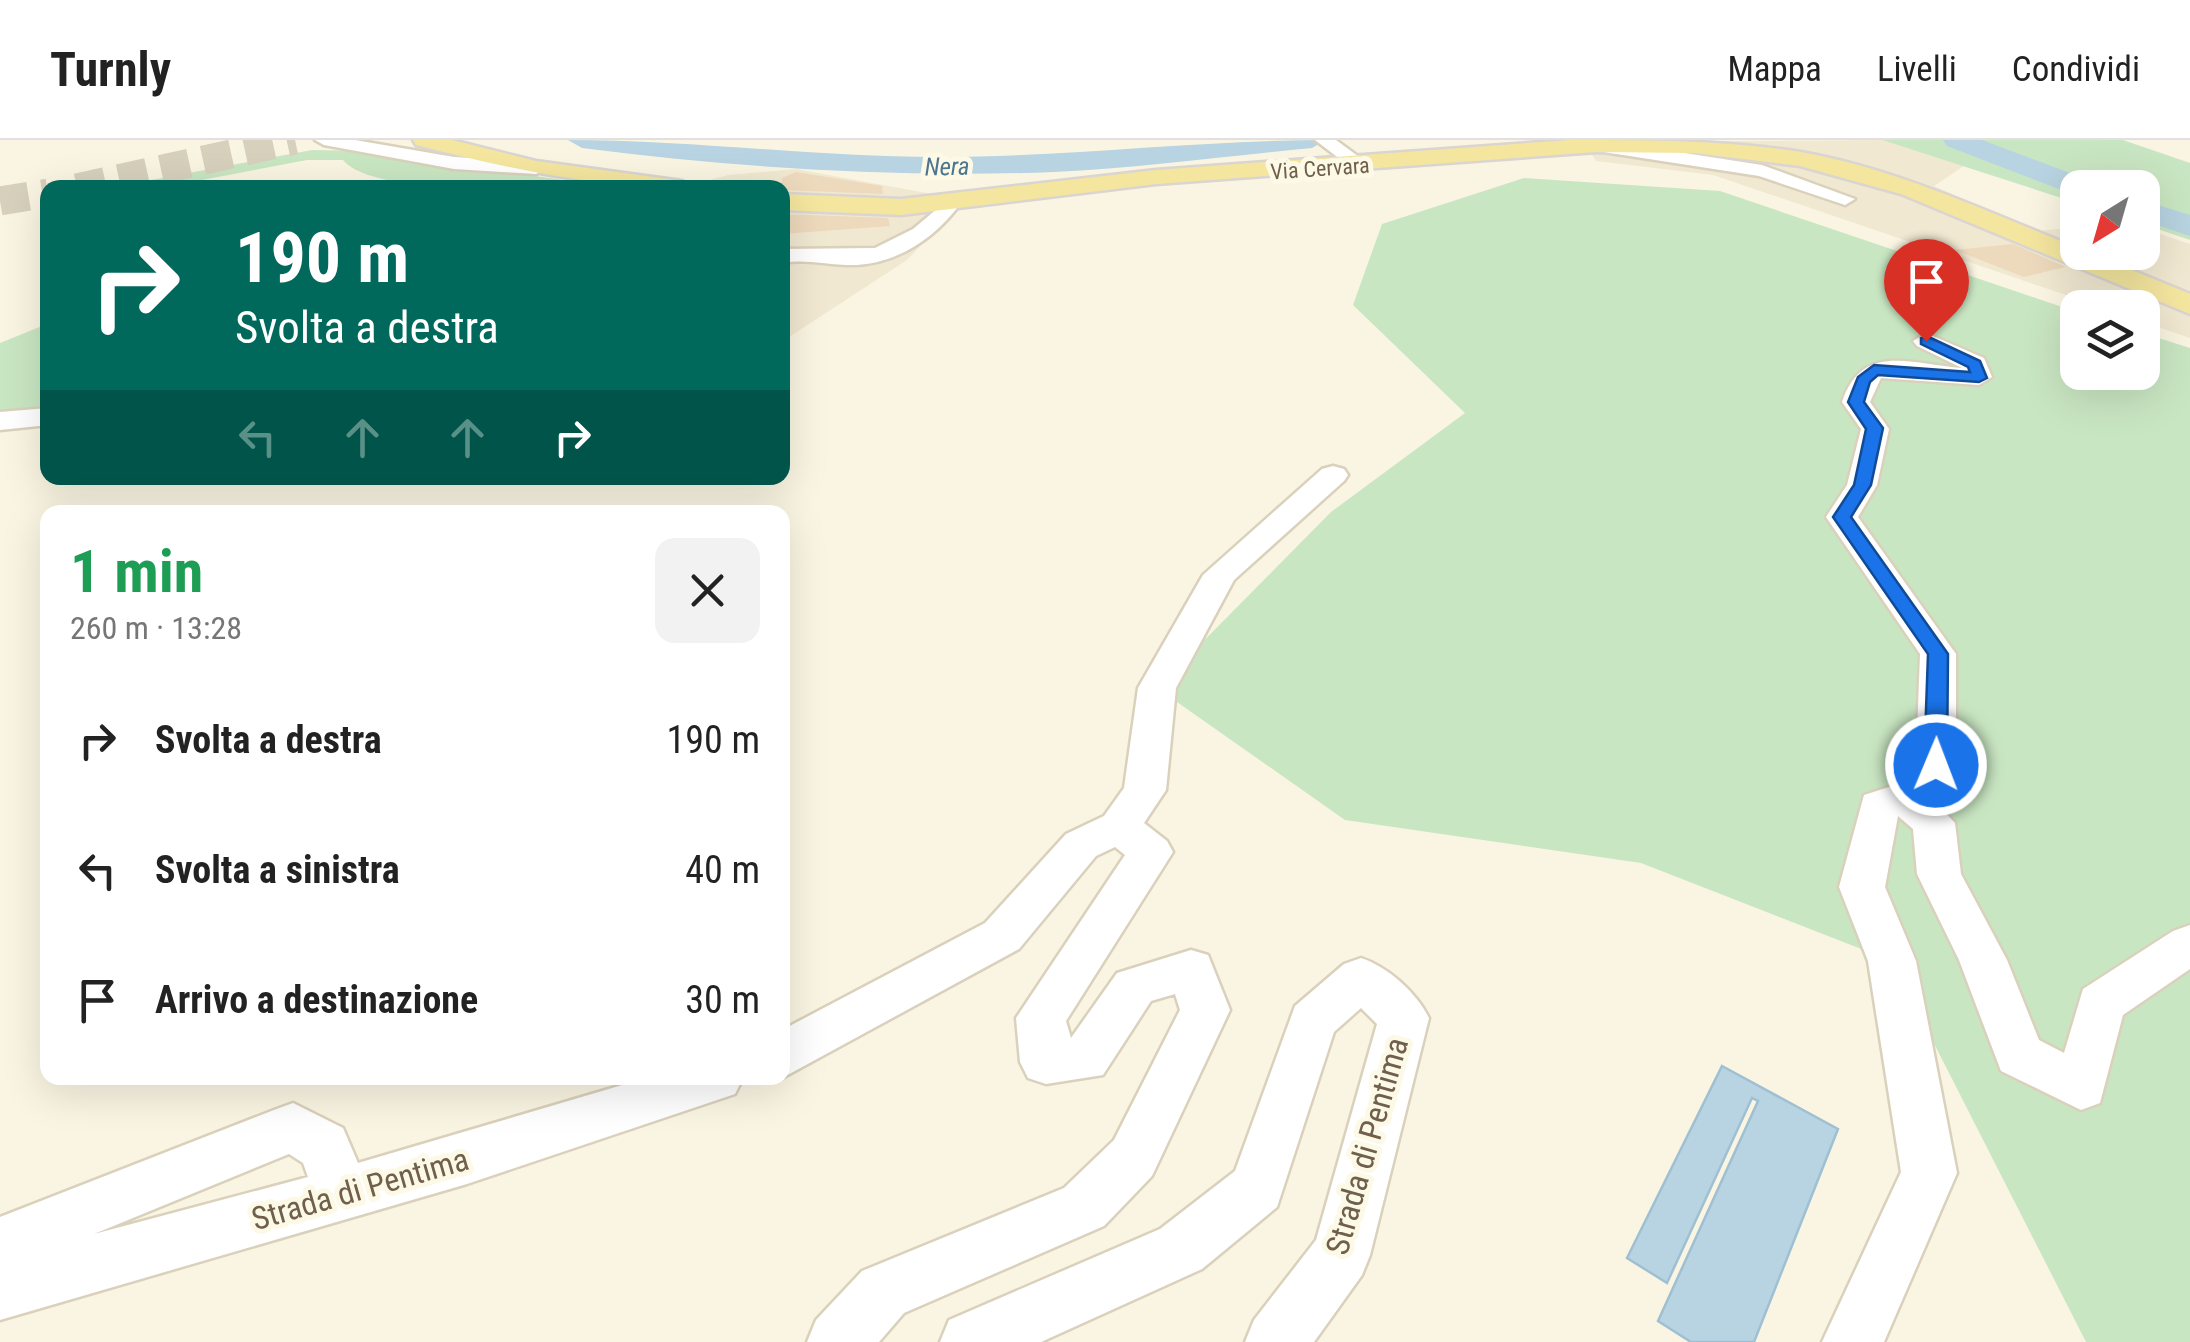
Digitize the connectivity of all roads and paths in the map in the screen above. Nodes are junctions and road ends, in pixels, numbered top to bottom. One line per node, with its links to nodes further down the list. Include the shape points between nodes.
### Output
1 (324, 140): 6 (street, via 489,167)
2 (424, 140): 6 (main road)
3 (1330, 144): 5 (street)
4 (1596, 145): 5 (main road, Via Cervara); 8 (street, via 1762,171); 12 (main road, Via Cervara, via 1737,149 1864,174)
5 (1360, 165): 10 (main road, Via Cervara, via 1097,182)
6 (536, 168): 7 (main road)
7 (624, 180)
8 (1845, 200)
9 (790, 202): 10 (main road, Via Cervara)
10 (950, 204): 11 (street, via 900,248 858,258)
11 (790, 256)
12 (2190, 305)
13 (1926, 341): 17 (street, via 1975,364 1979,378 1874,370 1863,380 1856,402 1874,428 1862,485 1842,517 1938,654 1936,765)
14 (40, 417): 15 (street)
15 (0, 422)
16 (1333, 475): 18 (street, via 1220,575 1157,688 1145,790)
17 (1904, 798): 19 (street, via 1934,823 1940,874 1983,960 2018,1056 2081,1087 2101,1004); 28 (street, via 1879,806 1862,888 1892,962 1928,1173)
18 (1119, 827): 20 (street, via 1080,845 1002,936); 25 (street, via 1151,852 1041,1018 1046,1062 1084,1059 1134,987 1191,970 1205,1010 1133,1158 1084,1207 883,1292)
19 (2190, 944)
20 (790, 1052)
21 (695, 1085): 22 (street, Strada di Pentima)
22 (344, 1194): 23 (street, via 324,1146 293,1127); 24 (street, Strada di Pentima)
23 (0, 1245)
24 (0, 1290)
25 (838, 1342)
26 (970, 1342): 27 (street, Strada di Pentima, via 1181,1249 1257,1188 1313,1020 1361,978 1404,1018 1341,1255)
27 (1276, 1342)
28 (1853, 1342)

